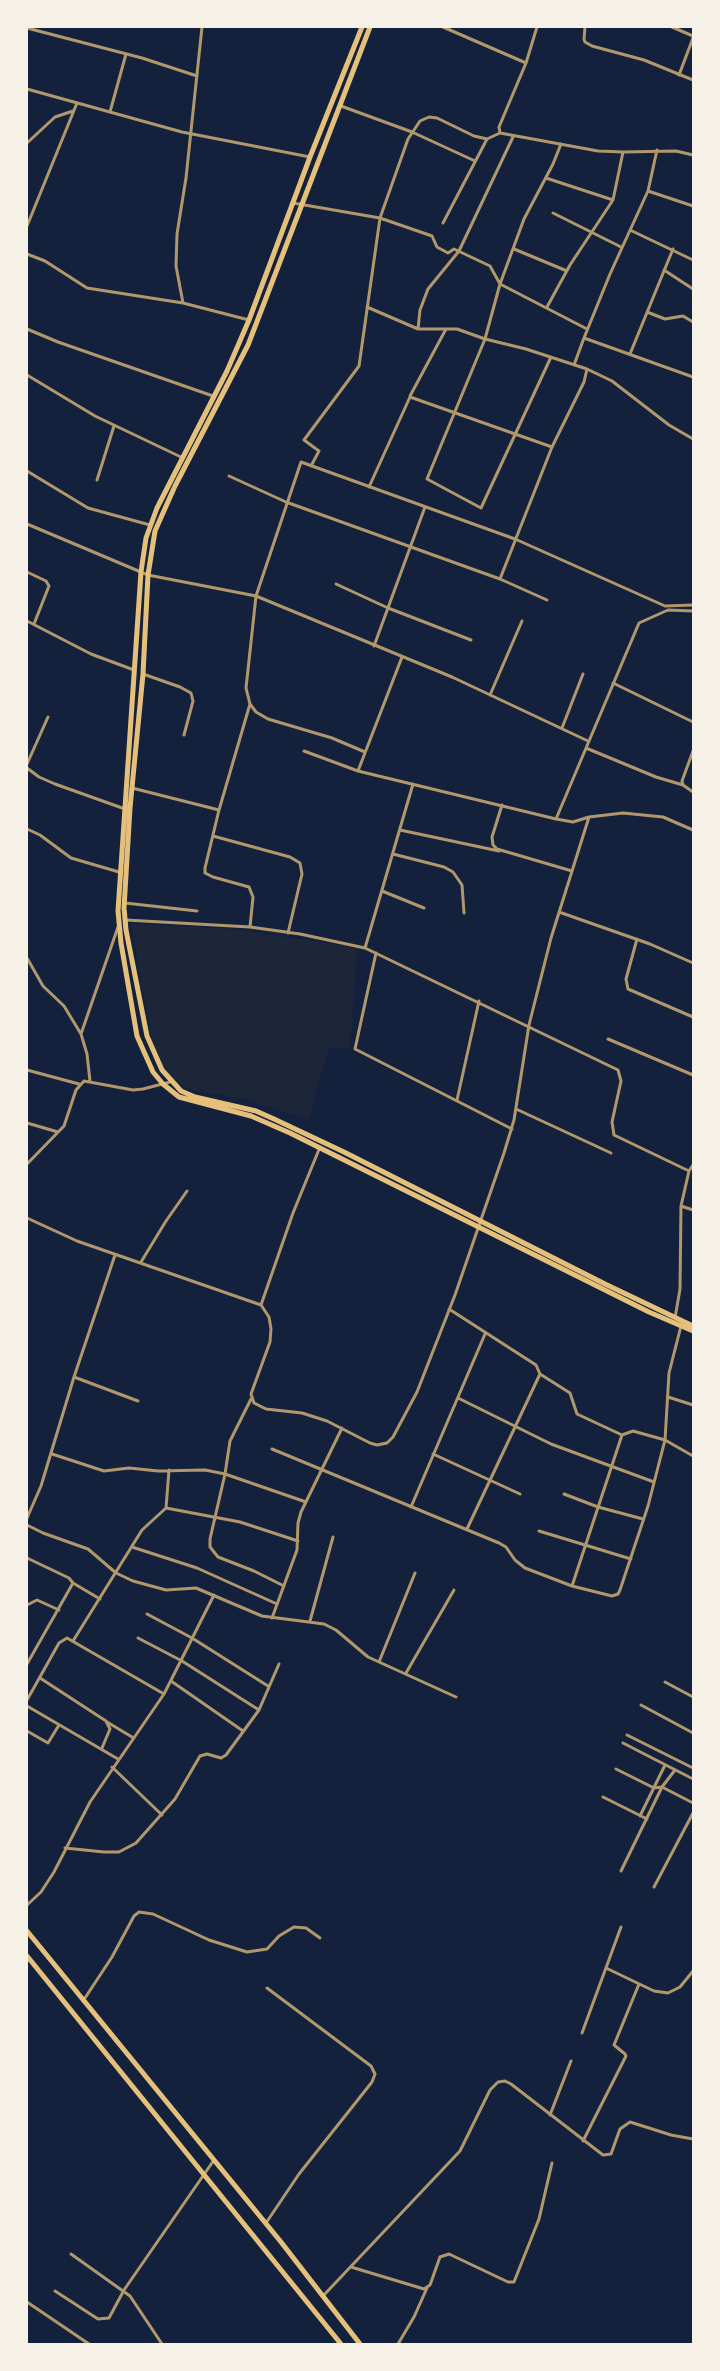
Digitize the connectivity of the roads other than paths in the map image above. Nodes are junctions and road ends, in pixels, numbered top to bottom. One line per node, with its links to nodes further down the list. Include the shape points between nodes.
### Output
1 (202, 27): 13 (street)
2 (362, 27): 30 (highway)
3 (370, 27): 17 (highway)
4 (443, 27): 11 (street)
5 (537, 27): 11 (street)
6 (585, 27): 12 (street, via 585,42 592,46)
7 (672, 27): 9 (street)
8 (27, 28): 10 (street)
9 (693, 37): 12 (street)
10 (126, 54): 13 (street); 19 (street)
11 (525, 63): 21 (street, via 500,124)
12 (680, 75): 14 (street)
13 (197, 76): 22 (street)
14 (693, 80)
15 (27, 89): 16 (street)
16 (77, 103): 18 (street); 19 (street)
17 (340, 105): 20 (street); 36 (highway)
18 (73, 111): 25 (street, via 55,117); 41 (street)
19 (110, 112): 22 (street)
20 (412, 132): 24 (street, via 420,120 429,117); 31 (street); 39 (street)
21 (500, 133): 23 (street); 24 (street)
22 (190, 134): 30 (street); 54 (street, via 175,251)
23 (514, 136): 26 (street); 47 (street)
24 (487, 138): 31 (street)
25 (27, 143)
26 (561, 144): 28 (street); 32 (street)
27 (657, 150): 28 (street); 29 (street); 33 (street)
28 (623, 152): 34 (street)
29 (693, 155)
30 (310, 157): 35 (highway)
31 (476, 161): 40 (street)
32 (545, 178): 34 (street); 45 (street)
33 (648, 191): 37 (street); 42 (street)
34 (613, 200): 43 (street)
35 (293, 203): 36 (street); 58 (highway)
36 (301, 204): 39 (street); 93 (highway, via 248,345 155,531)
37 (693, 206)
38 (553, 213): 43 (street)
39 (380, 218): 47 (street, via 432,236 437,247 448,253); 55 (street)
40 (443, 224)
41 (27, 226)
42 (630, 230): 44 (street); 46 (street)
43 (592, 234): 44 (street); 51 (street)
44 (622, 247): 63 (street)
45 (514, 249): 51 (street); 52 (street)
46 (673, 249): 49 (street); 50 (street)
47 (459, 251): 52 (street, via 490,267); 61 (street, via 428,290)
48 (27, 254): 54 (street, via 87,288)
49 (693, 260)
50 (664, 270): 53 (street); 57 (street)
51 (567, 271): 56 (street)
52 (500, 284): 56 (street); 65 (street)
53 (693, 289)
54 (183, 303): 58 (street)
55 (368, 307): 61 (street); 80 (street, via 359,366 304,440 319,451)
56 (547, 307): 63 (street)
57 (647, 312): 59 (street, via 665,318 683,316); 66 (street)
58 (249, 320): 72 (highway)
59 (693, 322)
60 (27, 329): 72 (street)
61 (418, 329): 62 (street)
62 (446, 329): 65 (street); 73 (street)
63 (587, 329): 64 (street)
64 (584, 338): 66 (street); 68 (street)
65 (485, 339): 67 (street); 74 (street)
66 (630, 354): 71 (street)
67 (551, 357): 68 (street); 76 (street)
68 (574, 365): 69 (street)
69 (587, 369): 77 (street, via 612,381); 78 (street)
70 (27, 375): 75 (street)
71 (693, 377)
72 (214, 397): 79 (highway)
73 (410, 397): 74 (street); 84 (street)
74 (455, 413): 76 (street); 76 (street, via 427,479 481,508)
75 (114, 426): 79 (street); 83 (street)
76 (515, 434): 78 (street)
77 (693, 439)
78 (552, 447): 89 (street)
79 (183, 458): 88 (highway)
80 (311, 466): 84 (street); 85 (street, via 301,462)
81 (27, 471): 88 (street, via 88,508)
82 (229, 476): 85 (street)
83 (97, 480)
84 (369, 487): 86 (street)
85 (286, 502): 90 (street); 96 (street)
86 (425, 507): 89 (street); 90 (street)
87 (27, 524): 92 (street)
88 (150, 525): 92 (highway)
89 (515, 539): 94 (street); 98 (street, via 665,606)
90 (411, 547): 94 (street); 99 (street)
91 (27, 572): 103 (street, via 49,586)
92 (141, 572): 93 (street); 107 (highway)
93 (148, 575): 96 (street); 108 (highway)
94 (501, 579): 97 (street)
95 (336, 584): 99 (street)
96 (256, 596): 105 (street); 112 (street, via 246,688)
97 (547, 600)
98 (693, 605)
99 (388, 608): 104 (street); 105 (street)
100 (693, 611): 110 (street, via 668,610 639,622)
101 (27, 621): 103 (street)
102 (522, 621): 111 (street)
103 (34, 624): 107 (street, via 91,654)
104 (471, 639)
105 (374, 646): 106 (street)
106 (402, 657): 111 (street); 121 (street)
107 (135, 670): 129 (highway)
108 (143, 674): 116 (street, via 190,693 193,701); 126 (highway)
109 (583, 674): 115 (street)
110 (613, 683): 114 (street); 117 (street)
111 (490, 695): 115 (street)
112 (250, 705): 121 (street, via 268,719); 130 (street)
113 (48, 717): 122 (street)
114 (693, 722)
115 (562, 729): 117 (street)
116 (184, 735)
117 (588, 741): 118 (street)
118 (586, 748): 125 (street); 132 (street)
119 (304, 751): 123 (street)
120 (693, 751): 125 (street, via 682,777)
121 (365, 752): 123 (street)
122 (27, 766): 129 (street, via 39,777)
123 (357, 771): 124 (street)
124 (413, 784): 128 (street); 134 (street)
125 (683, 785): 127 (street)
126 (132, 788): 130 (street); 142 (highway)
127 (693, 792)
128 (502, 805): 132 (street); 137 (street, via 492,842)
129 (125, 809): 140 (highway)
130 (219, 810): 136 (street)
131 (589, 817): 132 (street, via 573,822); 135 (street, via 623,813 663,817); 139 (street)
132 (556, 819)
133 (27, 829): 140 (street, via 71,858)
134 (400, 830): 137 (street); 138 (street)
135 (693, 830)
136 (213, 836): 149 (street, via 205,873 249,887 253,897); 150 (street, via 300,862 302,874)
137 (504, 852): 139 (street)
138 (393, 854): 141 (street); 146 (street, via 453,872 462,885)
139 (572, 871): 145 (street)
140 (121, 873): 148 (highway)
141 (382, 891): 143 (street); 152 (street)
142 (125, 903): 144 (street); 147 (highway)
143 (424, 908)
144 (197, 911)
145 (559, 912): 151 (street); 158 (street)
146 (464, 913)
147 (125, 920): 149 (street); 164 (highway, via 147,1036)
148 (119, 925): 159 (street); 166 (highway, via 137,1036 148,1063)
149 (250, 927): 150 (street)
150 (288, 933): 152 (street)
151 (637, 939): 155 (street); 157 (street, via 626,979 628,989)
152 (365, 948): 153 (street)
153 (376, 953): 156 (street); 167 (street, via 356,1049)
154 (27, 958): 159 (street, via 43,986 64,1006)
155 (693, 963)
156 (479, 1001): 158 (street); 167 (street)
157 (693, 1017)
158 (529, 1025): 168 (street); 176 (street, via 618,1070 621,1081 612,1122 614,1135)
159 (81, 1034): 163 (street)
160 (608, 1039): 162 (street)
161 (27, 1071): 165 (street)
162 (693, 1075)
163 (90, 1080): 165 (street); 166 (street, via 133,1090)
164 (171, 1082): 166 (street); 181 (highway, via 195,1096 256,1111)
165 (79, 1084): 171 (street, via 68,1118)
166 (163, 1084): 172 (highway, via 180,1098 251,1116)
167 (457, 1100): 170 (street)
168 (516, 1109): 170 (street); 173 (street)
169 (27, 1124): 171 (street)
170 (512, 1129): 181 (street)
171 (58, 1132): 174 (street)
172 (320, 1148): 181 (highway); 184 (street)
173 (611, 1153)
174 (27, 1164)
175 (693, 1165): 176 (street)
176 (689, 1171): 178 (street)
177 (187, 1191): 183 (street)
178 (681, 1206): 179 (street); 186 (street, via 680,1288)
179 (693, 1210)
180 (27, 1218): 182 (street)
181 (480, 1223): 185 (street); 186 (highway)
182 (116, 1254): 183 (street); 192 (street)
183 (140, 1263): 184 (street)
184 (261, 1305): 195 (street, via 269,1317 270,1342)
185 (449, 1309): 190 (street); 198 (street, via 417,1392 393,1437 377,1445)
186 (674, 1321): 187 (highway); 188 (highway)
187 (681, 1326): 189 (highway); 193 (street, via 669,1373)
188 (693, 1326)
189 (693, 1331)
190 (485, 1334): 191 (street, via 536,1365); 194 (street)
191 (540, 1374): 199 (street); 200 (street, via 570,1393 581,1418)
192 (74, 1377): 196 (street); 203 (street)
193 (668, 1397): 197 (street); 201 (street)
194 (458, 1398): 199 (street); 204 (street)
195 (251, 1399): 198 (street, via 266,1409 302,1413); 209 (street, via 230,1441)
196 (138, 1401)
197 (693, 1405)
198 (342, 1428): 208 (street)
199 (515, 1428): 206 (street); 210 (street)
200 (622, 1435): 201 (street, via 633,1431); 206 (street)
201 (665, 1440): 205 (street); 211 (street)
202 (272, 1449): 208 (street)
203 (51, 1454): 207 (street, via 104,1470); 218 (street, via 42,1486)
204 (433, 1454): 210 (street); 215 (street)
205 (693, 1456)
206 (611, 1467): 211 (street); 216 (street)
207 (170, 1470): 209 (street); 217 (street)
208 (321, 1471): 214 (street); 215 (street)
209 (225, 1474): 214 (street); 219 (street)
210 (490, 1481): 212 (street); 223 (street)
211 (654, 1482): 221 (street)
212 (520, 1494)
213 (564, 1494): 216 (street)
214 (306, 1502): 226 (street, via 299,1519)
215 (411, 1507): 223 (street)
216 (598, 1507): 221 (street); 227 (street)
217 (166, 1508): 219 (street); 228 (street, via 148,1523)
218 (29, 1510): 220 (street)
219 (215, 1517): 226 (street); 234 (street, via 210,1539 214,1554)
220 (27, 1518)
221 (643, 1519): 230 (street)
222 (27, 1525): 231 (street, via 88,1549)
223 (467, 1529): 235 (street, via 506,1547 525,1568)
224 (539, 1531): 227 (street)
225 (333, 1537): 244 (street)
226 (298, 1542): 234 (street)
227 (585, 1545): 230 (street); 235 (street)
228 (132, 1547): 231 (street); 239 (street, via 197,1568)
229 (27, 1558): 233 (street)
230 (631, 1559): 235 (street, via 615,1596)
231 (116, 1573): 237 (street, via 160,1589 196,1588); 238 (street)
232 (415, 1573): 249 (street)
233 (74, 1583): 238 (street); 241 (street)
234 (284, 1586): 239 (street)
235 (572, 1586)
236 (454, 1590): 252 (street)
237 (214, 1596): 243 (street); 246 (street)
238 (100, 1599): 247 (street)
239 (277, 1604): 243 (street)
240 (27, 1605): 241 (street, via 37,1600)
241 (59, 1610): 250 (street)
242 (147, 1614): 246 (street)
243 (272, 1618): 244 (street)
244 (310, 1621): 249 (street, via 336,1630)
245 (138, 1638): 248 (street)
246 (192, 1638): 248 (street); 256 (street)
247 (73, 1641): 253 (street, via 61,1640); 257 (street)
248 (182, 1661): 254 (street); 263 (street)
249 (379, 1662): 252 (street)
250 (27, 1664)
251 (279, 1664): 256 (street)
252 (406, 1673): 258 (street)
253 (40, 1678): 260 (street); 264 (street)
254 (171, 1682): 257 (street); 267 (street)
255 (665, 1682): 259 (street)
256 (268, 1686): 263 (street)
257 (164, 1694): 270 (street)
258 (456, 1696)
259 (693, 1697)
260 (27, 1700)
261 (641, 1705): 268 (street)
262 (27, 1706): 265 (street)
263 (259, 1710): 267 (street)
264 (106, 1721): 270 (street); 272 (street, via 110,1729)
265 (59, 1724): 266 (street, via 48,1743); 272 (street)
266 (27, 1731)
267 (243, 1731): 285 (street, via 224,1757 207,1754 199,1758)
268 (693, 1733)
269 (627, 1735): 276 (street)
270 (133, 1737): 273 (street)
271 (623, 1743): 274 (street)
272 (102, 1748): 273 (street)
273 (118, 1759): 275 (street)
274 (665, 1765): 278 (street); 281 (street)
275 (112, 1767): 285 (street); 288 (street)
276 (693, 1768)
277 (616, 1769): 281 (street)
278 (675, 1770): 279 (street); 280 (street)
279 (693, 1778)
280 (662, 1787): 281 (street); 283 (street); 287 (street)
281 (654, 1788): 286 (street)
282 (603, 1797): 286 (street)
283 (693, 1803)
284 (693, 1813): 290 (street)
285 (162, 1815): 288 (street, via 136,1843 119,1852)
286 (640, 1816): 287 (street)
287 (647, 1819): 289 (street)
288 (65, 1848): 291 (street, via 54,1872)
289 (621, 1871)
290 (654, 1887)
291 (27, 1905)
292 (621, 1927): 296 (street)
293 (27, 1931): 300 (highway)
294 (320, 1938): 300 (street, via 306,1928 294,1927 267,1949 247,1952 139,1912)
295 (27, 1956): 308 (highway)
296 (606, 1968): 298 (street); 301 (street)
297 (693, 1971): 298 (street, via 673,1992 661,1993)
298 (639, 1984): 305 (street, via 614,2045 626,2056)
299 (267, 1988): 309 (street, via 371,2066 375,2074)
300 (83, 2001): 306 (highway)
301 (582, 2033)
302 (571, 2061): 303 (street)
303 (550, 2115): 305 (street); 311 (street, via 510,2084 494,2084 459,2151)
304 (693, 2139): 305 (street, via 630,2122 620,2129 608,2156)
305 (583, 2141)
306 (214, 2160): 308 (street); 309 (highway)
307 (552, 2163): 312 (street, via 539,2219 514,2282 445,2254 437,2261)
308 (205, 2175): 313 (street); 320 (highway)
309 (266, 2223): 315 (highway)
310 (71, 2254): 313 (street)
311 (351, 2266): 312 (street); 315 (street)
312 (427, 2288): 322 (street)
313 (124, 2290): 314 (street, via 109,2318 104,2320); 317 (street)
314 (56, 2291)
315 (323, 2296): 321 (highway)
316 (27, 2302): 318 (street)
317 (160, 2342): 319 (street)
318 (88, 2344)
319 (156, 2344)
320 (341, 2344)
321 (360, 2344)
322 (398, 2344)

